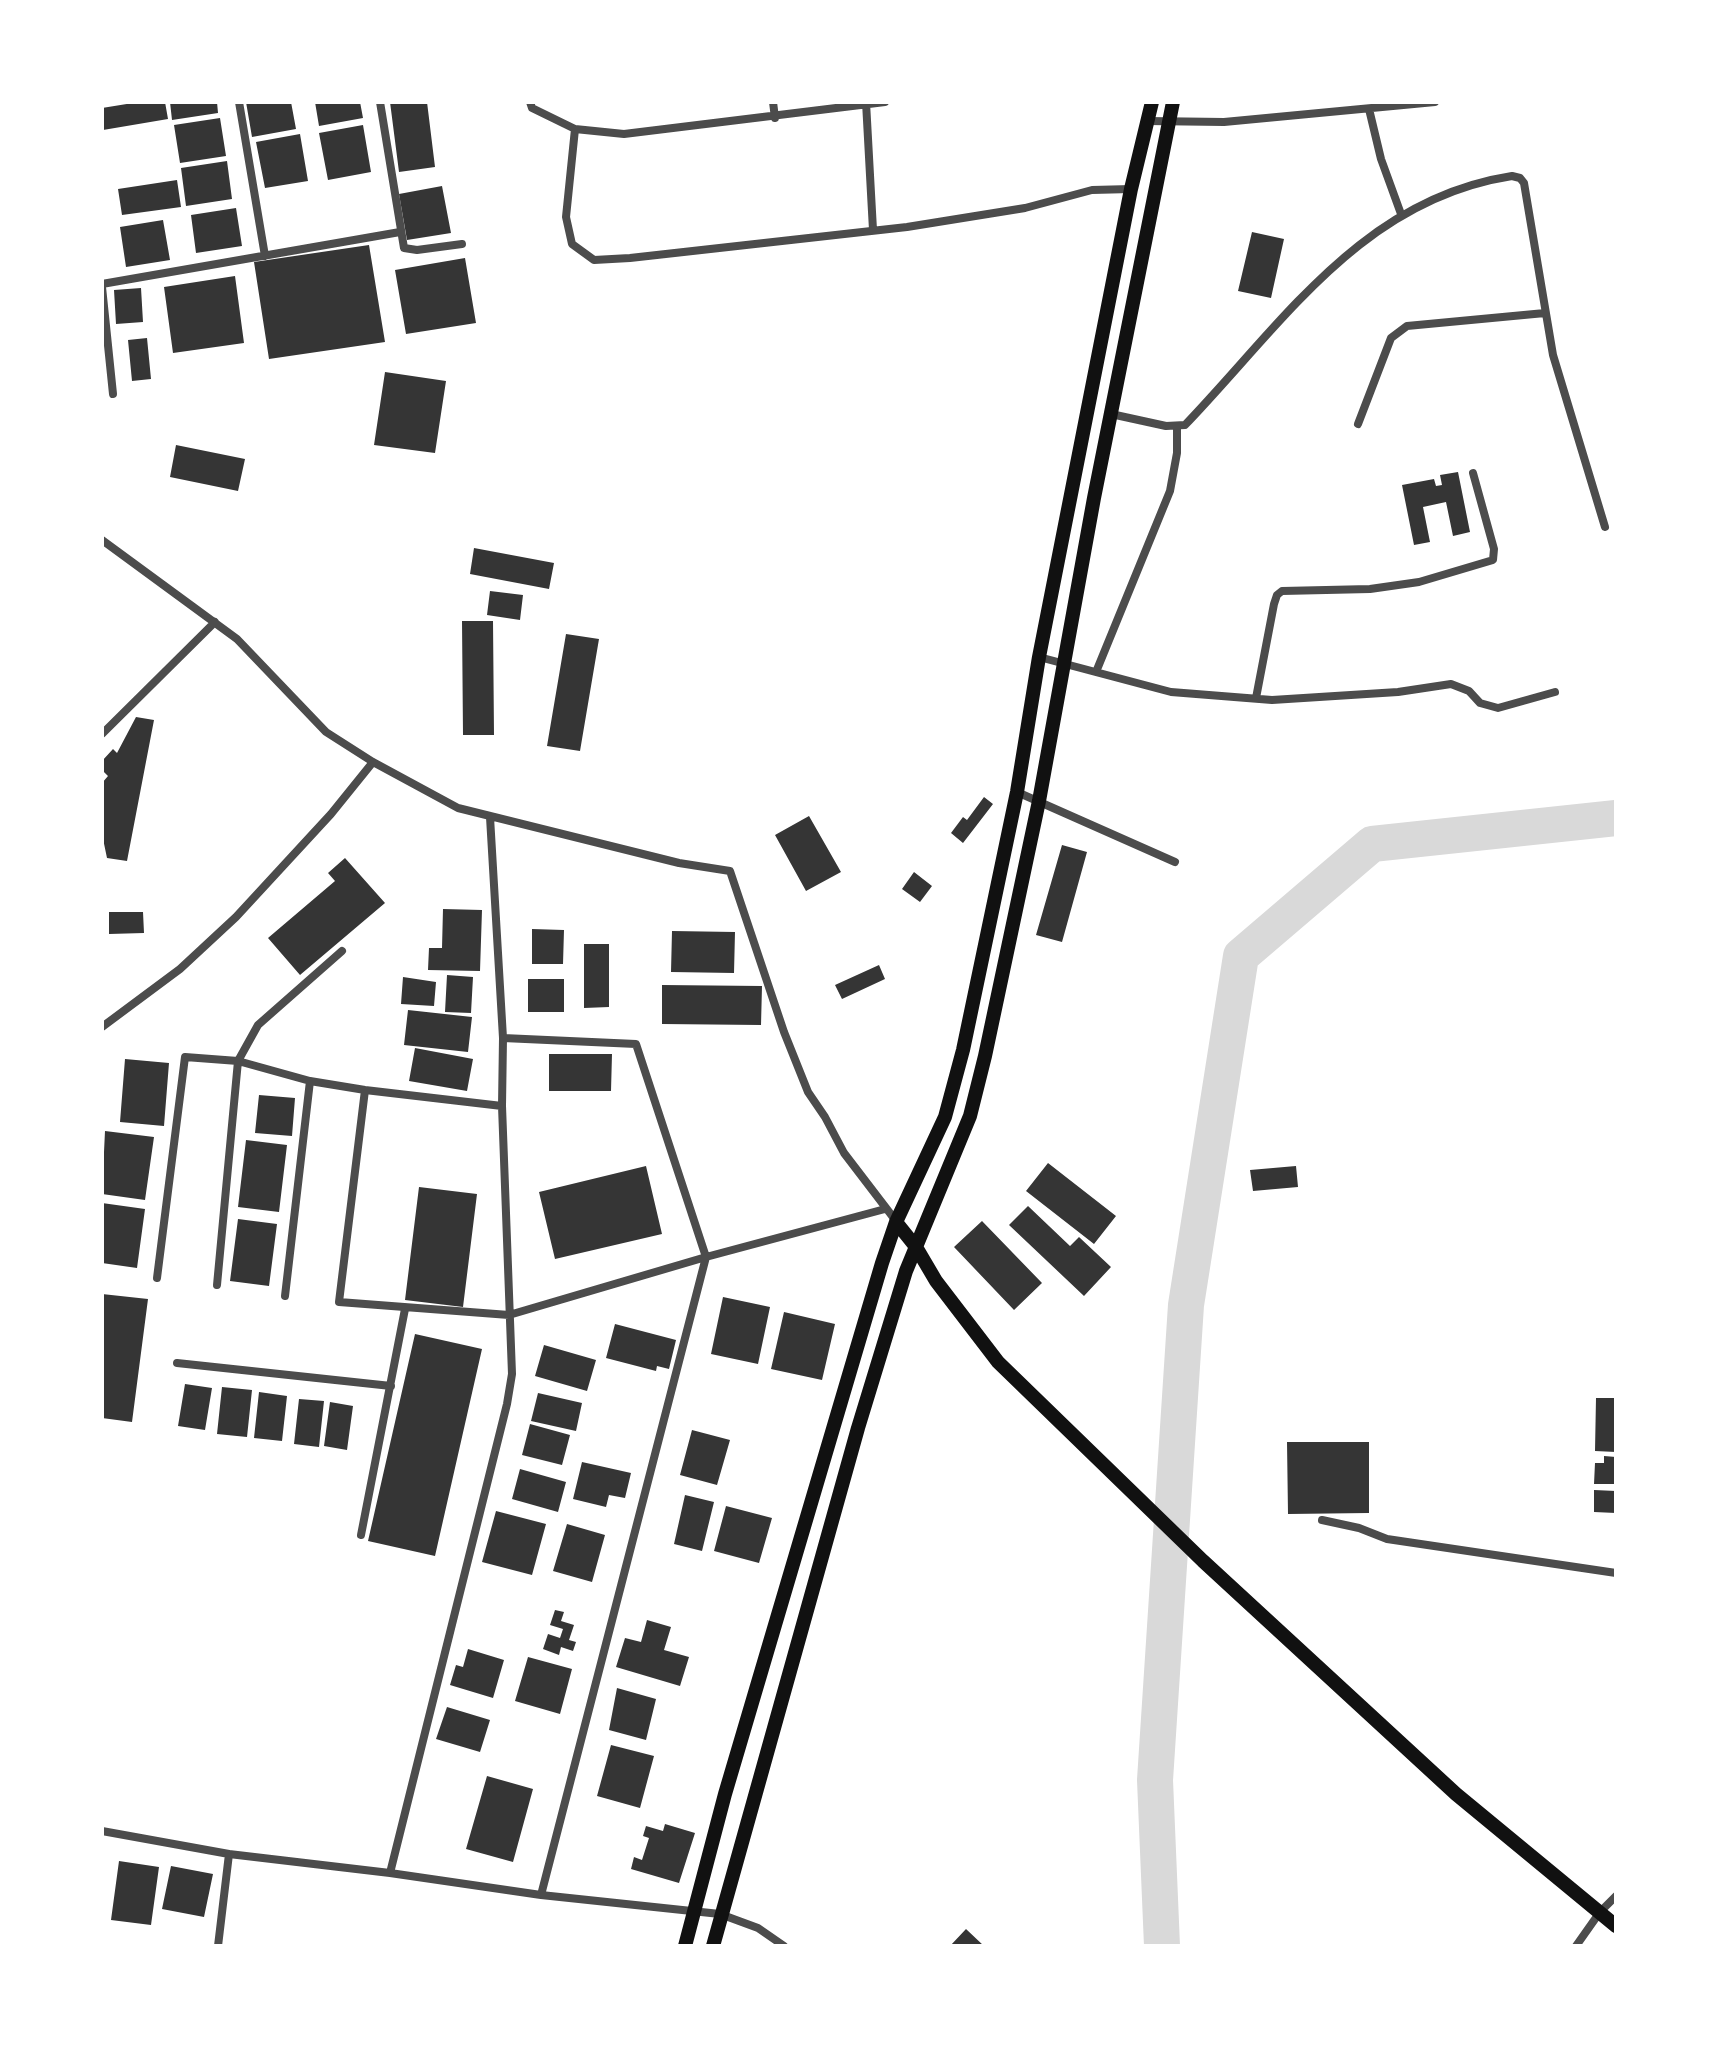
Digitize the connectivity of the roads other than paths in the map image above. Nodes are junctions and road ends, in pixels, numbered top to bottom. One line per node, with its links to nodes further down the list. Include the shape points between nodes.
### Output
1 (239, 102): 20 (street)
2 (380, 102): 18 (street)
3 (530, 102): 14 (street, via 532,108)
4 (773, 102): 11 (street)
5 (885, 102): 9 (street)
6 (1152, 102): 12 (main road)
7 (1173, 102): 13 (main road)
8 (1435, 102): 10 (street)
9 (866, 103): 11 (street); 17 (street)
10 (1369, 109): 13 (street); 16 (street)
11 (775, 118): 14 (street, via 624,134)
12 (1147, 121): 13 (street); 15 (main road)
13 (1169, 122): 24 (main road)
14 (575, 129): 17 (street, via 566,217 572,244 594,260)
15 (1131, 189): 17 (street, via 1107,188 1025,208); 23 (main road)
16 (1401, 214): 22 (street, via 1446,193 1497,178 1520,178); 28 (street, via 1334,266 1185,425)
17 (873, 230)
18 (400, 232): 19 (street, via 404,248 410,250); 20 (street)
19 (462, 244)
20 (265, 256): 21 (street)
21 (102, 286): 25 (street)
22 (1545, 313): 27 (street, via 1397,331); 30 (street)
23 (1093, 387): 24 (main road); 33 (main road)
24 (1116, 391): 26 (main road)
25 (113, 394)
26 (1111, 414): 28 (street); 34 (main road)
27 (1358, 424)
28 (1177, 427): 35 (street, via 1170,491)
29 (1473, 473): 37 (street, via 1493,560 1419,582 1282,591 1274,604)
30 (1605, 527)
31 (102, 540): 32 (street)
32 (215, 622): 38 (street); 39 (street, via 326,732)
33 (1039, 657): 34 (street); 40 (main road)
34 (1065, 662): 35 (street); 41 (main road)
35 (1096, 672): 37 (street, via 1171,692)
36 (1555, 692): 37 (street, via 1498,708 1451,684 1326,698)
37 (1256, 698)
38 (102, 734)
39 (373, 762): 42 (street, via 460,809); 45 (street, via 236,917 180,969)
40 (1017, 792): 41 (street); 52 (main road, via 951,1094 940,1130)
41 (1039, 801): 43 (street); 53 (main road, via 970,1116)
42 (490, 817): 46 (street); 51 (street, via 730,871 808,1092)
43 (1175, 862)
44 (342, 951): 47 (street, via 258,1025)
45 (102, 1027)
46 (503, 1038): 50 (street); 54 (street, via 636,1044)
47 (238, 1061): 48 (street); 55 (street, via 185,1057); 56 (street)
48 (310, 1081): 49 (street); 57 (street)
49 (365, 1090): 50 (street); 58 (street, via 339,1302)
50 (502, 1106): 59 (street)
51 (885, 1209): 52 (street); 54 (street)
52 (896, 1222): 53 (main road); 70 (main road)
53 (916, 1247): 71 (main road, via 998,1362 1159,1519 1456,1794); 72 (main road, via 858,1428)
54 (706, 1257): 59 (street); 68 (street)
55 (157, 1278)
56 (217, 1285)
57 (285, 1296)
58 (405, 1309): 59 (street); 61 (street)
59 (509, 1315): 67 (street, via 512,1374 507,1404)
60 (177, 1363): 61 (street)
61 (391, 1386): 63 (street)
62 (1322, 1520): 64 (street, via 1387,1539)
63 (361, 1535)
64 (1616, 1573)
65 (102, 1831): 66 (street)
66 (229, 1854): 67 (street); 74 (street)
67 (390, 1873): 68 (street)
68 (541, 1895): 70 (street)
69 (1616, 1896): 71 (street)
70 (694, 1911): 72 (street); 75 (main road)
71 (1600, 1912): 73 (main road); 78 (street)
72 (720, 1914): 76 (main road); 77 (street, via 758,1928)
73 (1616, 1926)
74 (218, 1946)
75 (685, 1946)
76 (713, 1946)
77 (784, 1946)
78 (1576, 1946)

